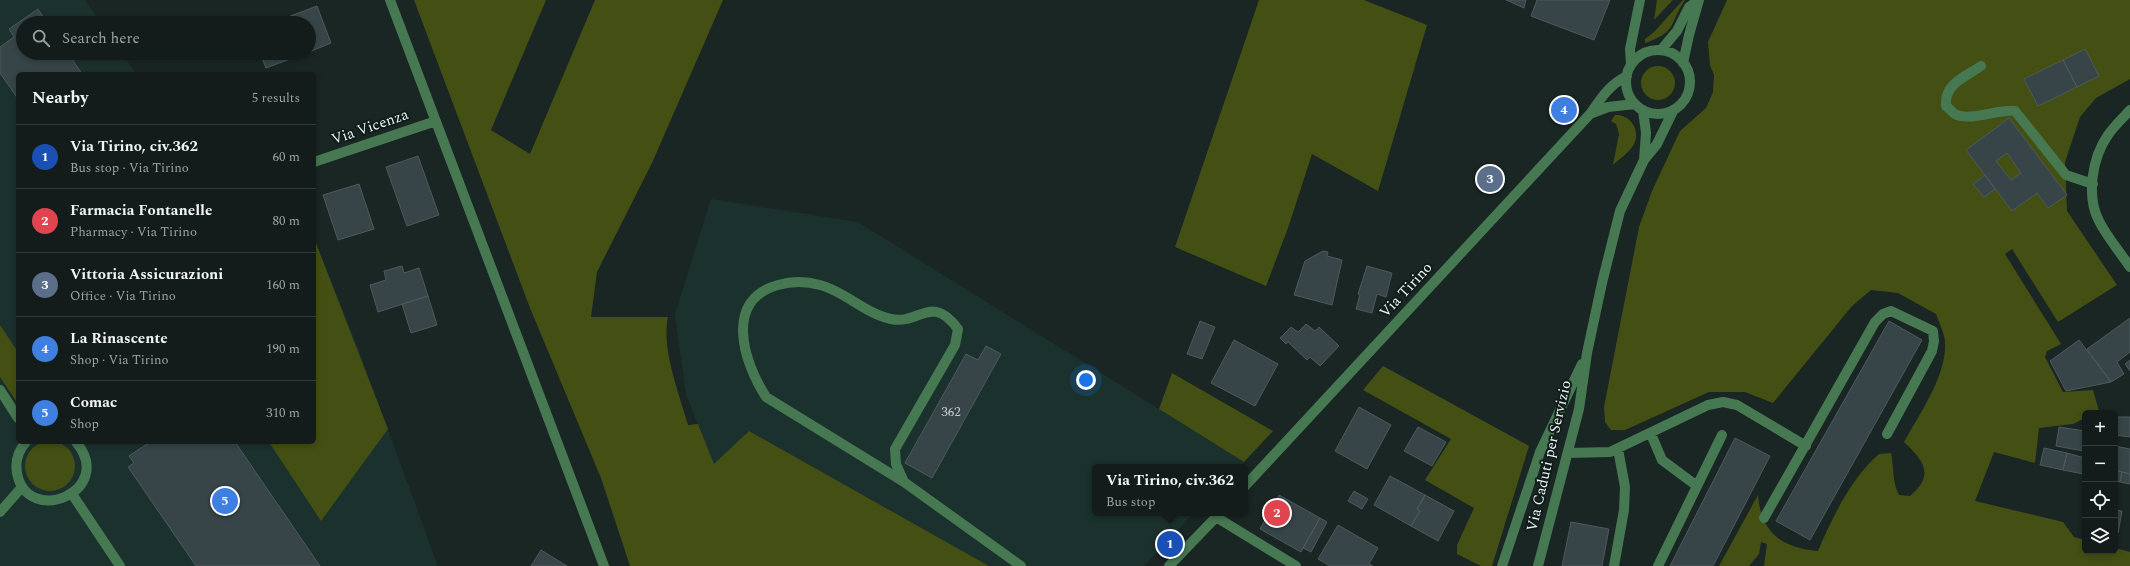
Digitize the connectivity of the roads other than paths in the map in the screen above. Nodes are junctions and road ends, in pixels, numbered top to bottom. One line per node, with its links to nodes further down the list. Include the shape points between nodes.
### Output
1 (390, 0): 13 (street)
2 (1640, 0): 6 (street, via 1630,49)
3 (1699, 0): 4 (street, via 1689,7 1676,31); 5 (street)
4 (1661, 50): 5 (street, via 1677,56); 6 (street, via 1644,54)
5 (1683, 63): 11 (street, via 1690,77 1690,85 1684,100)
6 (1631, 65): 8 (street)
7 (1981, 66): 16 (street, via 1949,88 1945,96 1946,106 1956,115 1969,117 2006,110 2015,111 2066,175)
8 (1627, 76): 9 (street, via 1626,86); 12 (street, Via Tirino, via 1615,82 1603,93)
9 (1639, 107): 11 (street, via 1652,114); 12 (street, Via Tirino, via 1608,106); 14 (street, Via Caduti per Servizio, via 1646,133)
10 (2130, 110): 16 (street, via 2101,147)
11 (1673, 111): 14 (street, Via Caduti per Servizio, via 1657,144)
12 (1590, 114): 30 (street, Via Tirino)
13 (436, 121): 15 (street, Via Vicenza); 39 (street)
14 (1644, 160): 18 (street, Via Caduti per Servizio, via 1616,224)
15 (316, 161)
16 (2093, 184): 17 (street, via 2093,202 2099,221)
17 (2130, 267)
18 (1587, 353): 28 (street, Via Caduti per Servizio, via 1579,409); 43 (street, Via Caduti per Servizio, via 1540,452)
19 (0, 390): 20 (street)
20 (16, 415)
21 (1651, 434): 26 (street, via 1708,405 1723,402 1737,405); 27 (street); 32 (street, via 1662,460)
22 (1887, 434): 26 (street, via 1932,351 1934,341 1933,331 1891,311 1883,314 1875,322)
23 (1722, 435): 32 (street)
24 (25, 444): 31 (street, via 17,456 16,467)
25 (77, 444): 33 (street, via 85,458 86,468 79,487)
26 (1806, 446): 37 (street)
27 (1618, 449): 28 (street, via 1610,452); 45 (street, via 1625,487 1624,510)
28 (1568, 453): 44 (street, Via Caduti per Servizio)
29 (904, 482): 29 (street, via 766,397 747,360 743,338 744,317 755,296 770,287 801,281 821,285 890,319 903,320 927,312 939,312 948,316 958,329 955,345 895,449 896,464); 40 (street)
30 (1248, 483)
31 (22, 486): 33 (street, via 40,500 62,500); 34 (street)
32 (1697, 486): 46 (street)
33 (72, 494): 38 (street)
34 (0, 512)
35 (1217, 516): 41 (street)
36 (1220, 516): 42 (street)
37 (1764, 518)
38 (120, 566)
39 (604, 566)
40 (1021, 566)
41 (1169, 566)
42 (1296, 566)
43 (1502, 566)
44 (1538, 566)
45 (1614, 566)
46 (1658, 566)

